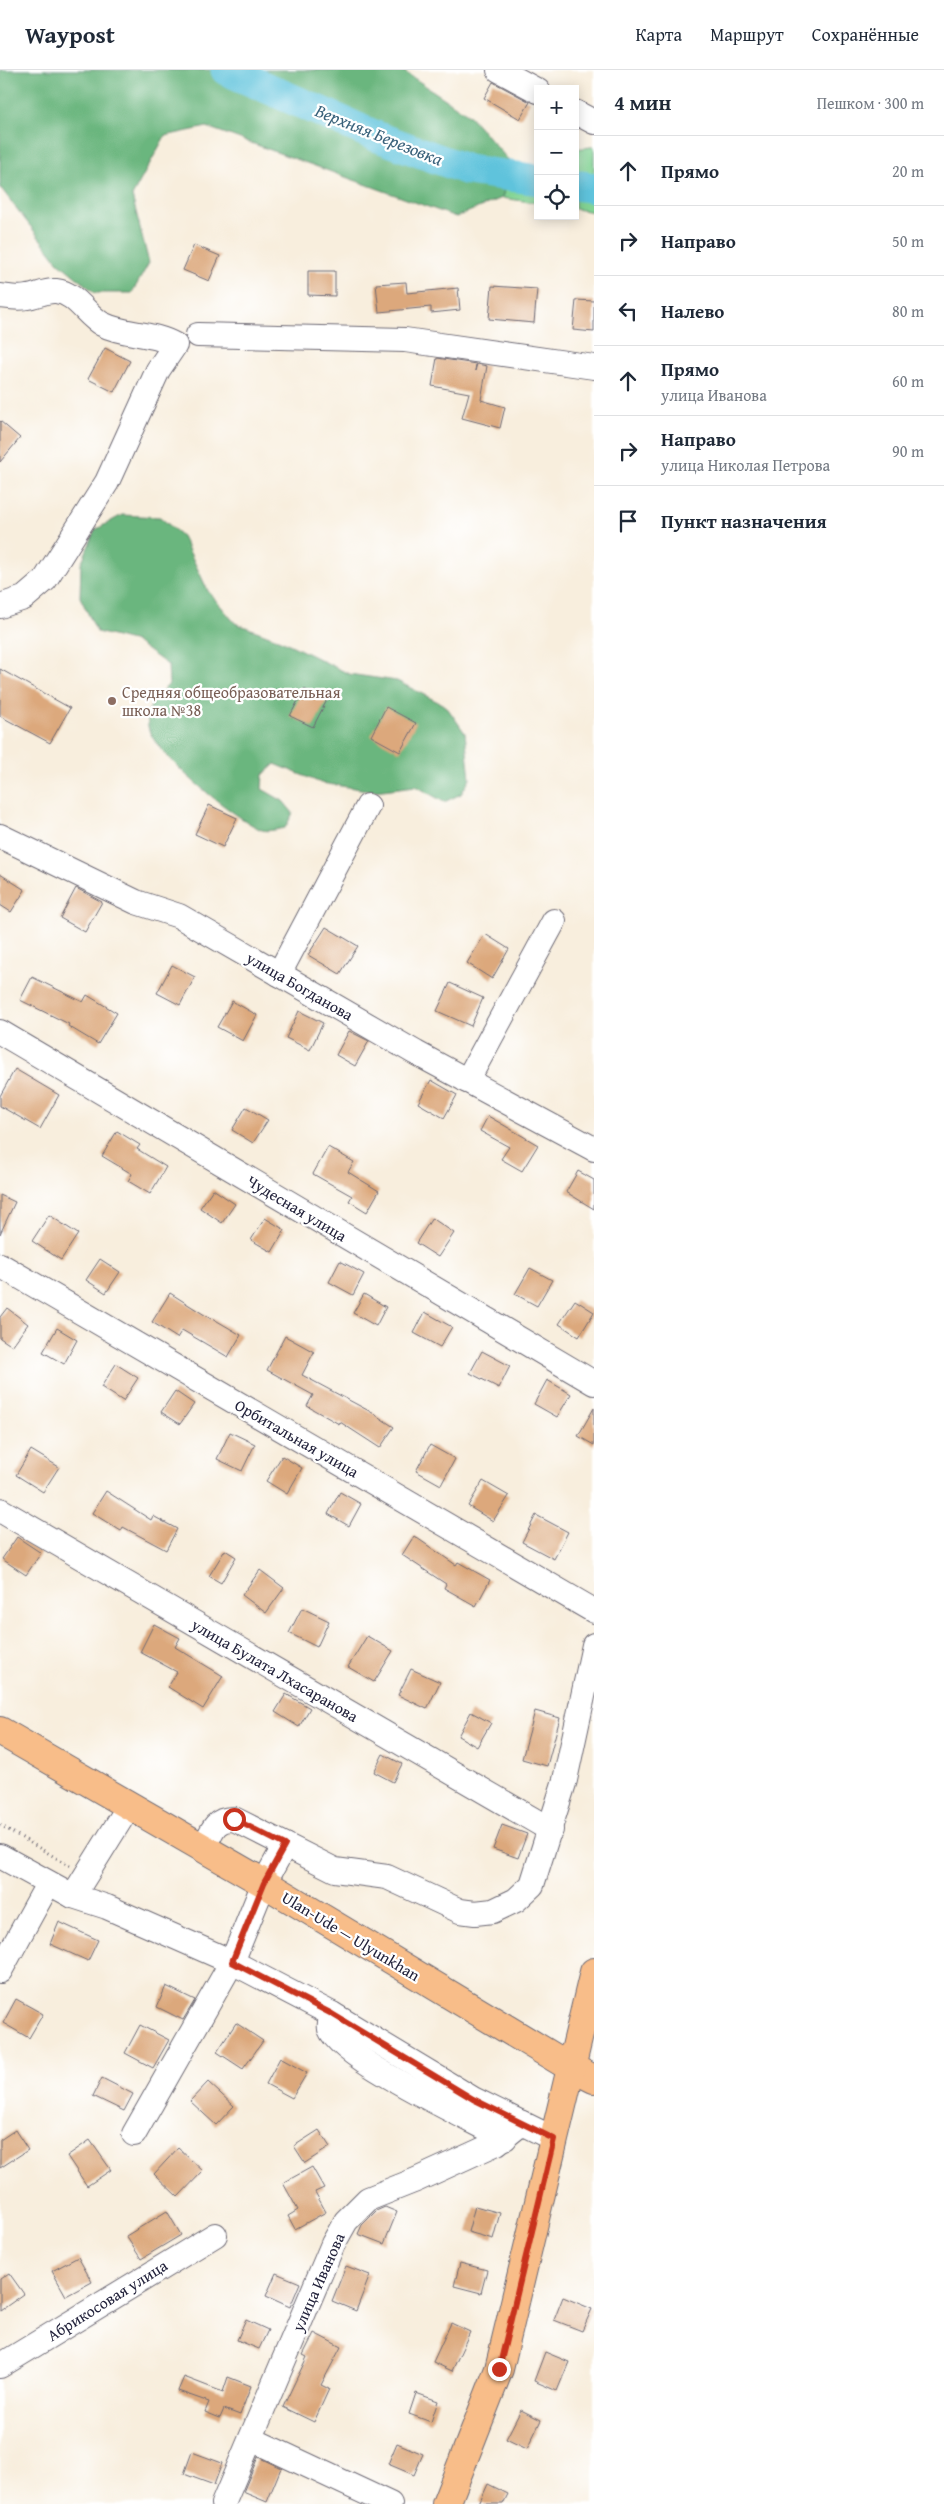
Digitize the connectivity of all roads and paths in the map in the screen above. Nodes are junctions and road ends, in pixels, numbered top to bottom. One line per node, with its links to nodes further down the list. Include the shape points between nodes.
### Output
1 (499, 70): 2 (street)
2 (534, 89)
3 (579, 114): 4 (street)
4 (594, 122)
5 (0, 296): 8 (street, via 26,298 46,291 58,291 70,296 92,317 112,328 157,336 175,345 158,370 107,482 45,580 24,598)
6 (198, 335): 7 (street, via 404,340)
7 (594, 367)
8 (0, 606)
9 (368, 806): 12 (street)
10 (0, 836): 12 (street, улица Богданова, via 136,902 179,916)
11 (554, 921): 14 (street)
12 (279, 974): 14 (street, улица Богданова)
13 (0, 1032): 17 (street, Чудесная улица)
14 (467, 1081): 15 (street, улица Богданова)
15 (594, 1149)
16 (0, 1265): 19 (street, Орбитальная улица)
17 (594, 1383)
18 (0, 1510): 23 (street, улица Булата Лхасаранова)
19 (594, 1612)
20 (594, 1645): 23 (street)
21 (0, 1731): 22 (main road, Ulan-Ude — Ulyunkhan)
22 (129, 1806): 25 (main road, Ulan-Ude — Ulyunkhan); 29 (street)
23 (551, 1830): 24 (street, via 532,1885 516,1900 493,1911 475,1913 460,1911 387,1877 335,1870)
24 (285, 1845): 25 (street, via 234,1819 225,1818 216,1822); 27 (street)
25 (204, 1848): 27 (main road, Ulan-Ude — Ulyunkhan)
26 (0, 1856): 28 (street)
27 (264, 1883): 30 (street); 34 (main road, Ulan-Ude — Ulyunkhan)
28 (48, 1884): 29 (street); 31 (street)
29 (73, 1896): 30 (street, via 107,1906)
30 (232, 1962): 33 (street); 37 (street)
31 (0, 1971)
32 (594, 1972): 34 (main road)
33 (332, 2014): 36 (street, via 473,2099); 36 (street, via 331,2030 366,2063)
34 (570, 2067): 35 (main road, Ulan-Ude — Ulyunkhan); 38 (main road)
35 (594, 2080)
36 (514, 2130): 38 (street); 41 (street, улица Иванова, via 416,2180 368,2199 353,2211 336,2238)
37 (134, 2134)
38 (554, 2139): 44 (main road, via 499,2369)
39 (215, 2234): 40 (street, Абрикосовая улица)
40 (0, 2366)
41 (251, 2439): 42 (street, улица Иванова); 43 (street)
42 (223, 2504)
43 (390, 2504)
44 (446, 2504)

